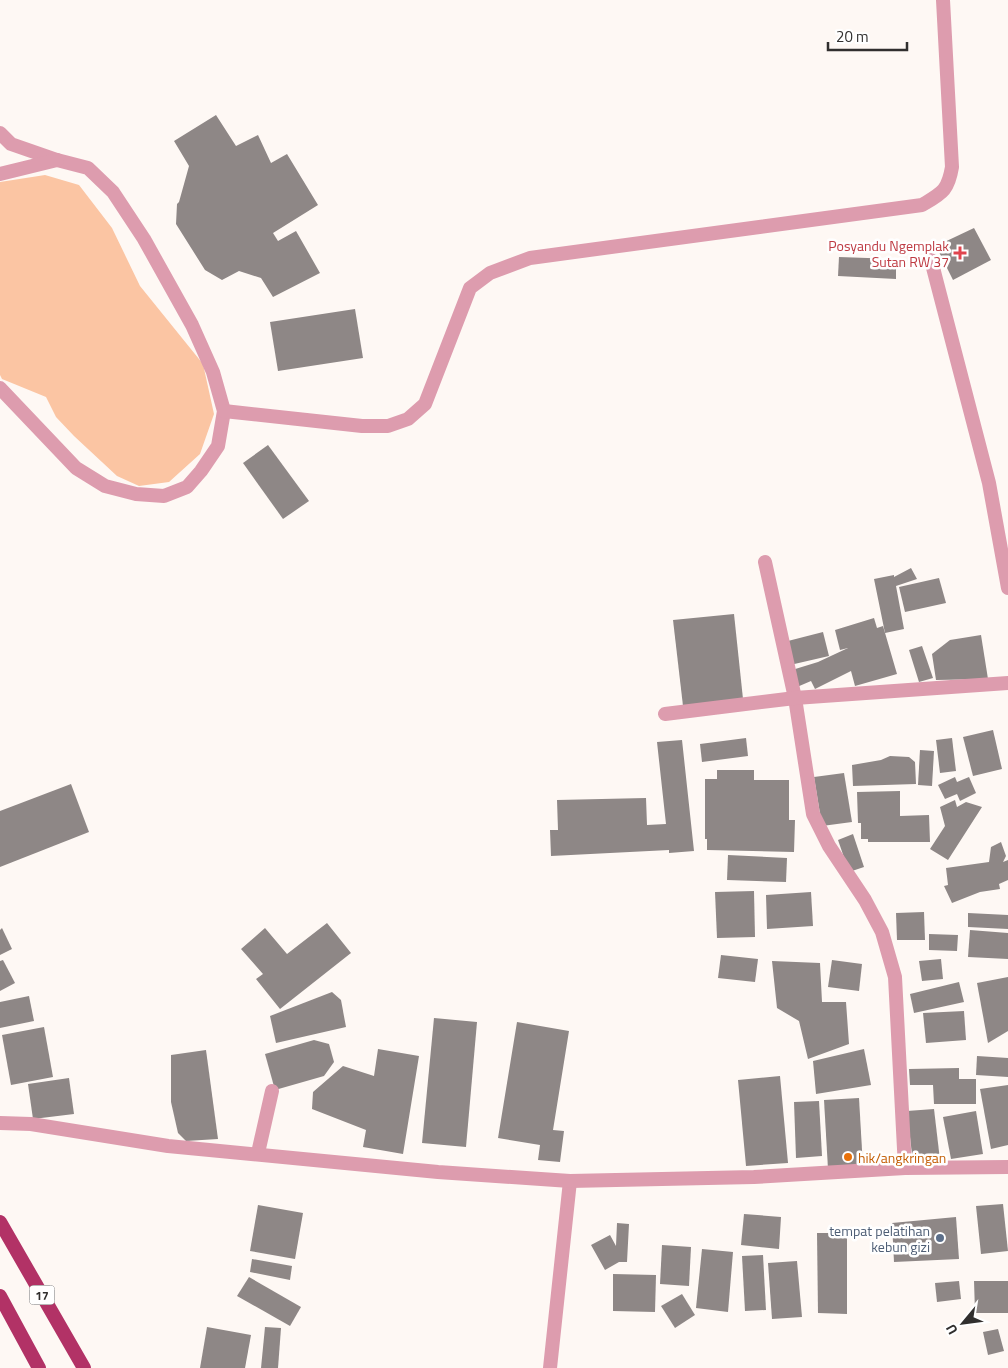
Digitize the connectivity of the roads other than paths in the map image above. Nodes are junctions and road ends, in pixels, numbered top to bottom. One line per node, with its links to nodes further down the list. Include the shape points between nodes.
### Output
1 (943, 0): 7 (street, via 952,167 950,183 922,205 530,258 490,272 470,288 425,404 408,419 388,426)
2 (0, 133): 3 (street, via 11,144)
3 (57, 160): 4 (street); 7 (street, via 88,168 113,192 144,239 192,325 213,372)
4 (0, 174)
5 (931, 260): 9 (street, via 989,484)
6 (0, 388): 7 (street, via 76,468 105,486 136,494 164,496 187,486 218,446)
7 (224, 411)
8 (765, 562): 11 (street)
9 (1008, 588)
10 (1008, 684): 11 (street)
11 (795, 698): 12 (street); 17 (street, via 813,814 828,846 882,932 895,977)
12 (665, 714)
13 (272, 1091): 15 (street)
14 (0, 1122): 15 (street, via 168,1146)
15 (258, 1153): 18 (street, via 438,1172)
16 (1008, 1167): 17 (street)
17 (904, 1168): 18 (street, via 754,1177)
18 (570, 1181): 23 (street)
19 (0, 1222): 22 (highway, 17)
20 (2, 1304): 21 (highway)
21 (39, 1368)
22 (84, 1368)
23 (550, 1368)

